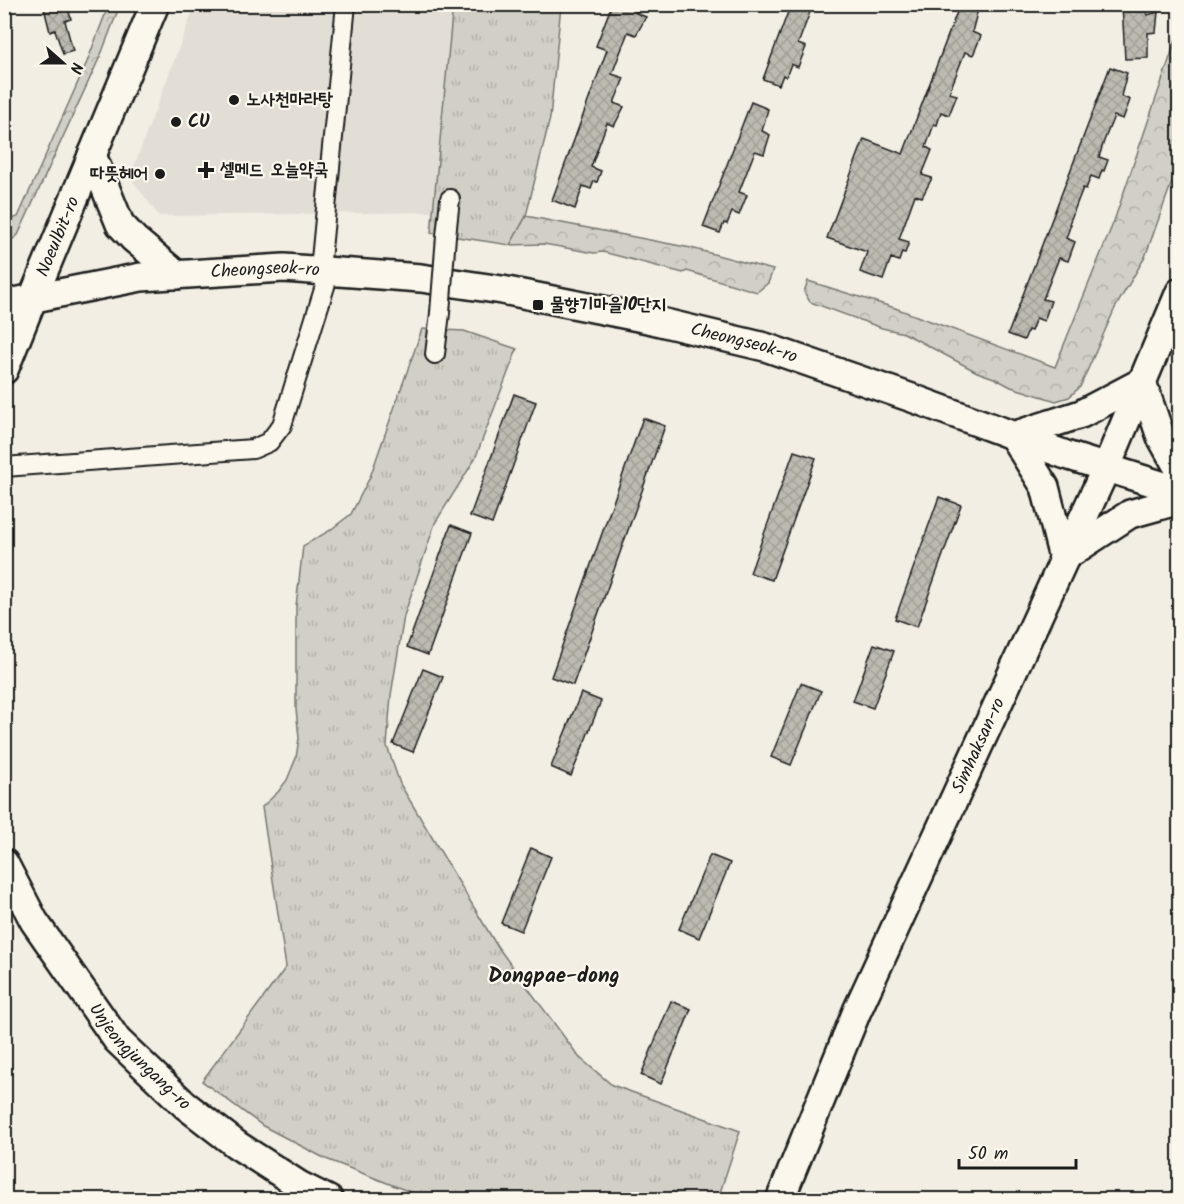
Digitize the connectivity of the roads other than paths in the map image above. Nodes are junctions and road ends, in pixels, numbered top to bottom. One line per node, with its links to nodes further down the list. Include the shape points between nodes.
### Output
1 (155, 4): 3 (street, Noeulbit-ro)
2 (346, 4): 5 (street)
3 (92, 155): 6 (street, via 120,224); 8 (street, Noeulbit-ro)
4 (450, 199): 10 (street, bridge)
5 (325, 270): 6 (street, Cheongseok-ro, via 284,268); 13 (street, Cheongseok-ro, via 502,290 765,347); 15 (street, via 282,425 269,442 253,449)
6 (177, 275): 8 (street, Cheongseok-ro, via 141,277)
7 (1179, 292): 12 (street, Simhaksan-ro)
8 (32, 300): 9 (street, Cheongseok-ro); 11 (street, Noeulbit-ro)
9 (4, 304)
10 (435, 354)
11 (4, 370)
12 (1142, 381): 13 (street, via 1081,414); 14 (street, Simhaksan-ro); 16 (street, via 1161,437)
13 (1013, 436): 14 (street, Cheongseok-ro); 19 (street, via 1045,487)
14 (1107, 466): 17 (street, Cheongseok-ro); 19 (street, Simhaksan-ro)
15 (4, 467)
16 (1179, 471)
17 (1179, 491)
18 (1179, 500): 19 (street, via 1130,514)
19 (1064, 558): 23 (street, Simhaksan-ro, via 857,1011)
20 (4, 863): 21 (street, Unjeongjungang-ro, via 34,921 117,1040 185,1105)
21 (296, 1192): 22 (street, Unjeongjungang-ro)
22 (330, 1200)
23 (780, 1200)

